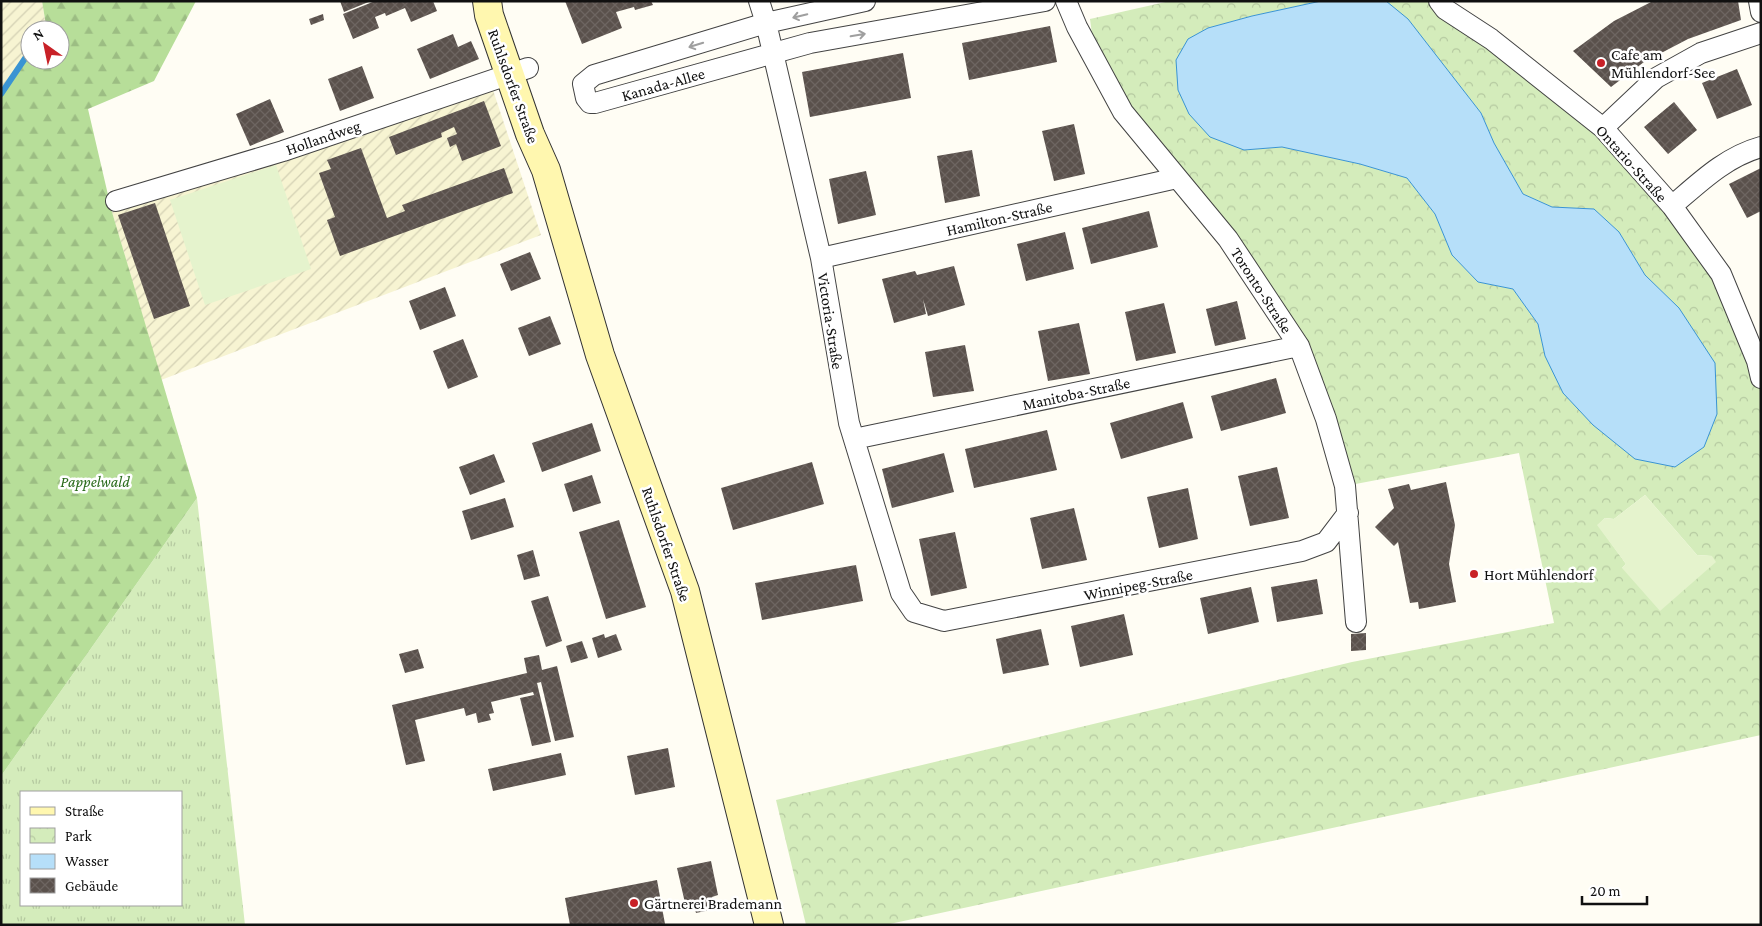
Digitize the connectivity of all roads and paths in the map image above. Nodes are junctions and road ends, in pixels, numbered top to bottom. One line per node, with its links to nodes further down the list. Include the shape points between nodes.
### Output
1 (487, 1): 13 (main road, Ruhlsdorfer Straße, via 489,15)
2 (499, 1): 13 (main road, Ruhlsdorfer Straße, via 507,11)
3 (759, 1): 10 (street, Victoria-Straße)
4 (865, 1): 10 (street, Kanada-Allee, one-way to 10)
5 (1045, 1): 12 (street, Kanada-Allee, one-way to 5)
6 (1066, 1): 16 (street, Toronto-Straße, via 1123,112)
7 (1439, 1): 14 (street, Ontario-Straße, via 1445,9 1491,38)
8 (1759, 1): 9 (street)
9 (1761, 12)
10 (766, 23): 12 (street, Victoria-Straße); 12 (street, Kanada-Allee, one-way to 12, via 594,75 585,80 584,90 590,103 595,103)
11 (1761, 33): 14 (street, via 1701,53 1664,74)
12 (772, 52): 19 (street, Victoria-Straße)
13 (519, 71): 17 (street, Hollandweg, via 283,151); 26 (main road, Ruhlsdorfer Straße, via 530,134 546,170 603,364 685,591)
14 (1603, 128): 18 (street, Ontario-Straße)
15 (1761, 147): 18 (street, via 1724,162)
16 (1177, 178): 19 (street, Hamilton-Straße); 20 (street, Toronto-Straße, via 1228,239)
17 (116, 201)
18 (1672, 206): 21 (street, Ontario-Straße, via 1721,274 1758,360)
19 (821, 258): 22 (street, Victoria-Straße, via 836,358)
20 (1299, 346): 22 (street, Manitoba-Straße); 23 (street, Toronto-Straße, via 1326,419 1345,486)
21 (1761, 378)
22 (854, 439): 24 (street, Victoria-Straße, via 901,593)
23 (1348, 513): 24 (street, Winnipeg-Straße, via 1326,542 1302,552 944,621); 25 (street, Toronto-Straße)
24 (914, 612)
25 (1356, 622)
26 (769, 925)

